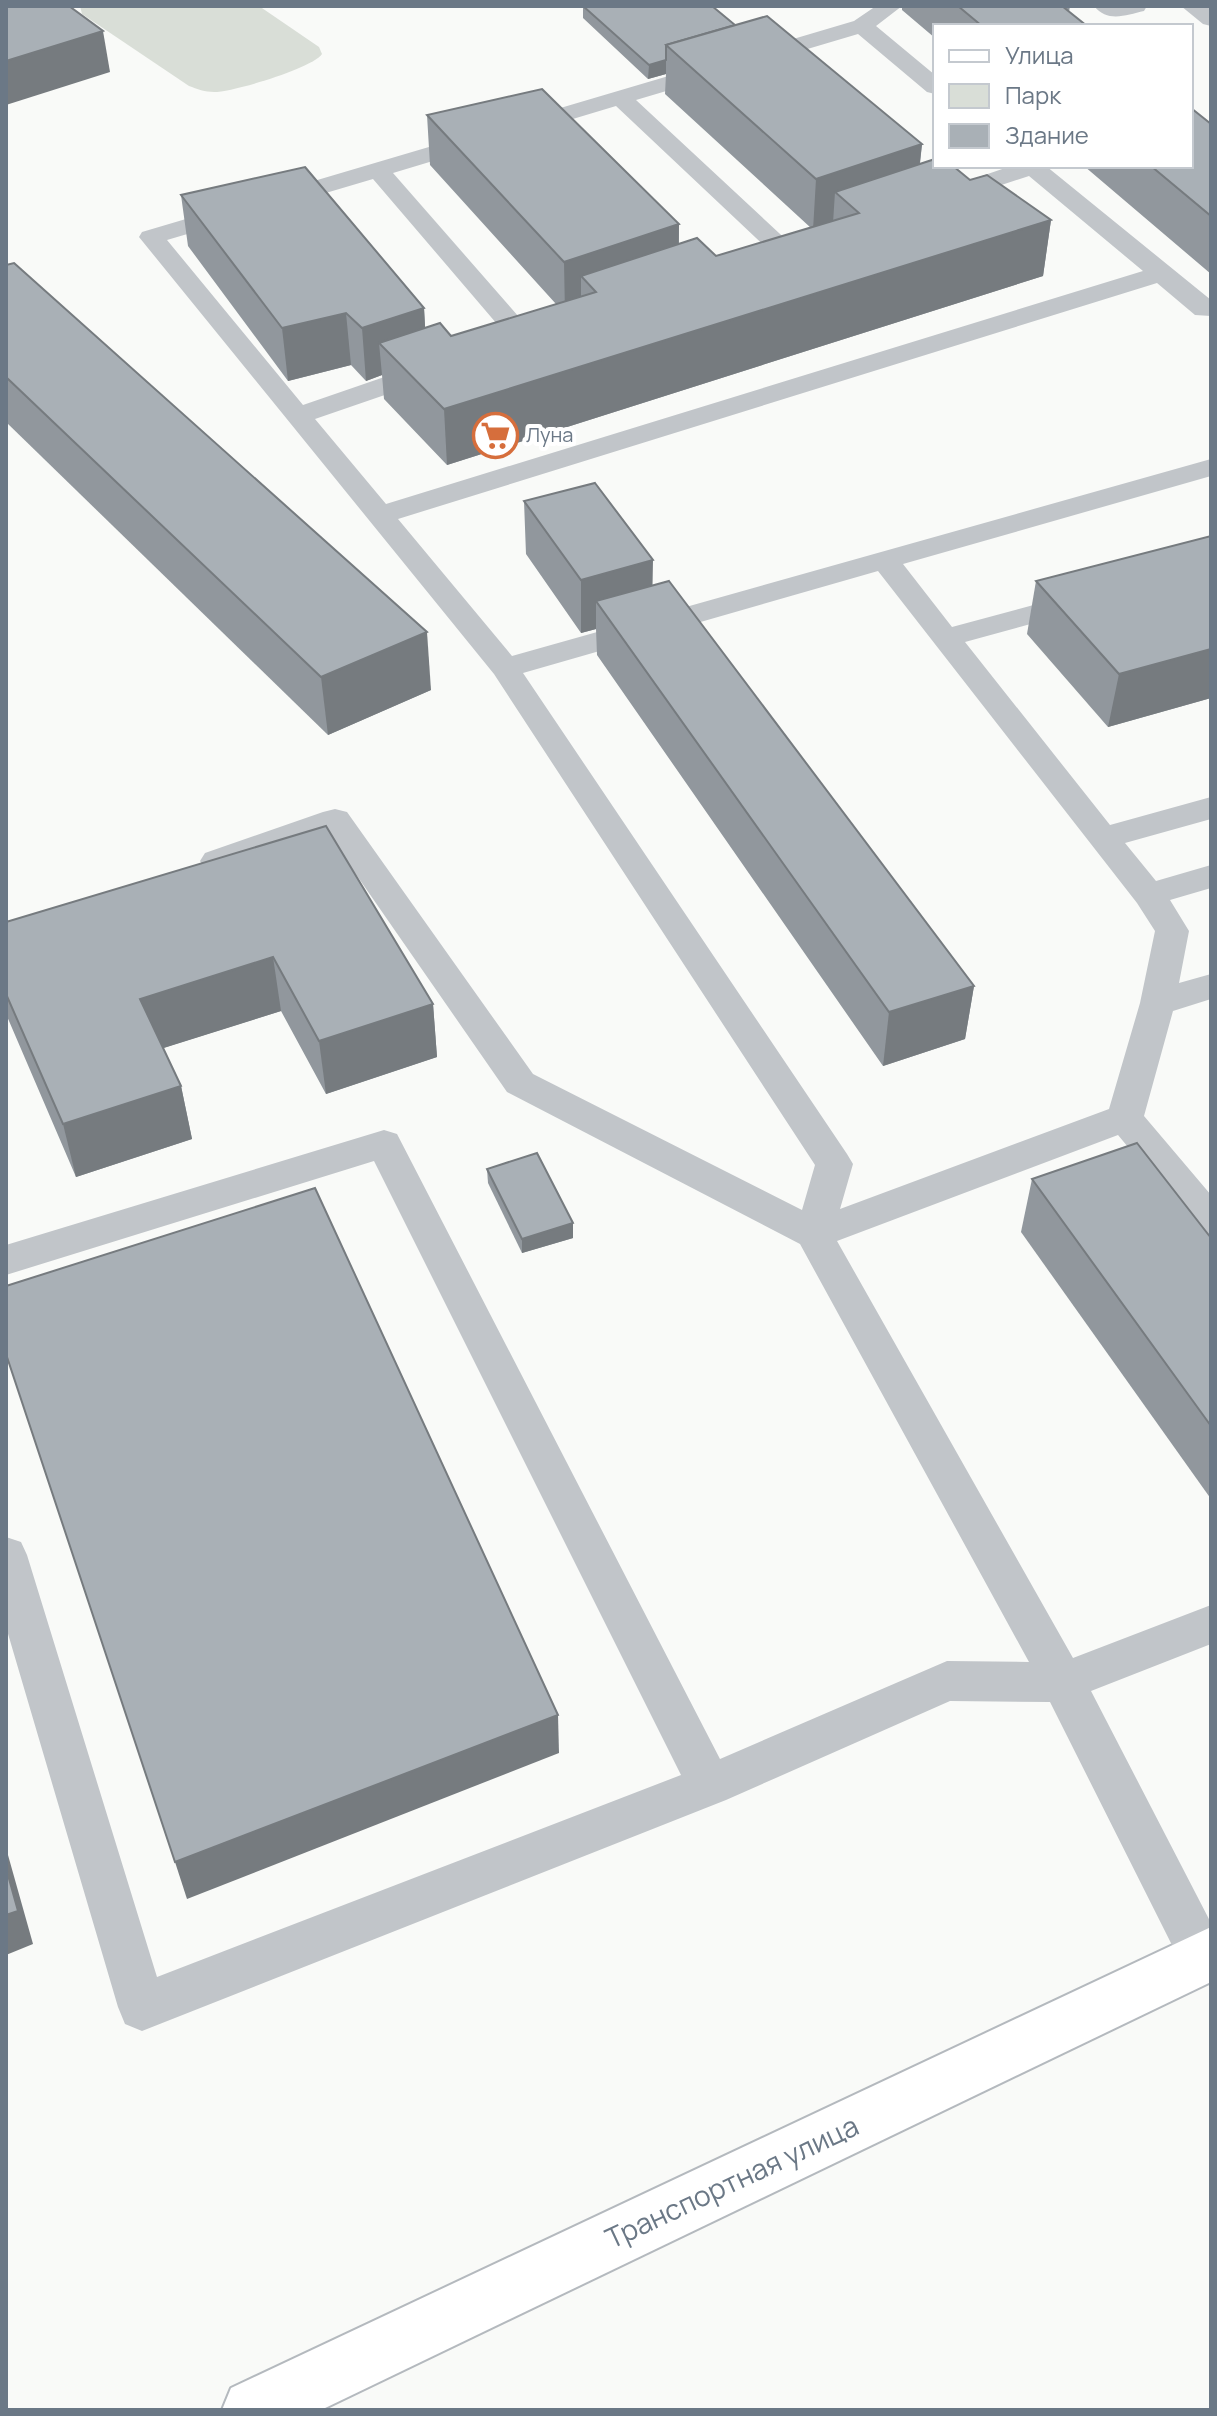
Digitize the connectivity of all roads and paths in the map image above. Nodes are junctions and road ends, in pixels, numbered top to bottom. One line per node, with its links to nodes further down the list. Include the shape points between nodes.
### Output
1 (891, 6): 6 (lane)
2 (1105, 6): 3 (lane, via 1114,11)
3 (1136, 6)
4 (1192, 6): 5 (lane)
5 (1211, 19)
6 (862, 26): 7 (lane); 8 (lane)
7 (933, 85)
8 (620, 98): 11 (lane); 14 (lane)
9 (1026, 168): 12 (lane)
10 (1034, 168): 16 (lane)
11 (378, 170): 19 (lane); 22 (lane, via 151,237)
12 (915, 207)
13 (813, 241): 14 (lane)
14 (784, 251): 15 (lane)
15 (755, 261)
16 (1161, 274): 17 (lane, via 1204,309); 24 (lane)
17 (1211, 308)
18 (553, 329): 19 (lane)
19 (524, 339): 20 (lane)
20 (496, 348)
21 (453, 363): 22 (lane)
22 (297, 416): 24 (lane)
23 (1211, 467): 25 (lane)
24 (378, 516): 28 (lane)
25 (884, 560): 27 (lane); 28 (lane)
26 (1108, 594): 27 (lane)
27 (945, 638): 30 (lane)
28 (505, 668): 38 (lane, via 834,1164)
29 (1211, 808): 30 (lane)
30 (1103, 838): 33 (lane)
31 (190, 870): 38 (lane, via 335,820 520,1083)
32 (1211, 876): 33 (lane)
33 (1149, 895): 35 (lane, via 1172,931)
34 (1211, 986): 35 (lane)
35 (1158, 1003): 36 (lane)
36 (1125, 1118): 37 (lane); 38 (lane)
37 (1211, 1221)
38 (814, 1234): 42 (lane)
39 (6, 1260): 43 (lane, via 384,1144)
40 (6, 1555): 43 (lane, via 142,2007)
41 (1211, 1624): 42 (lane)
42 (1063, 1682): 43 (lane, via 947,1681); 44 (lane)
43 (710, 1785)
44 (1207, 1956): 45 (main road, Транспортная улица)
45 (253, 2410)

